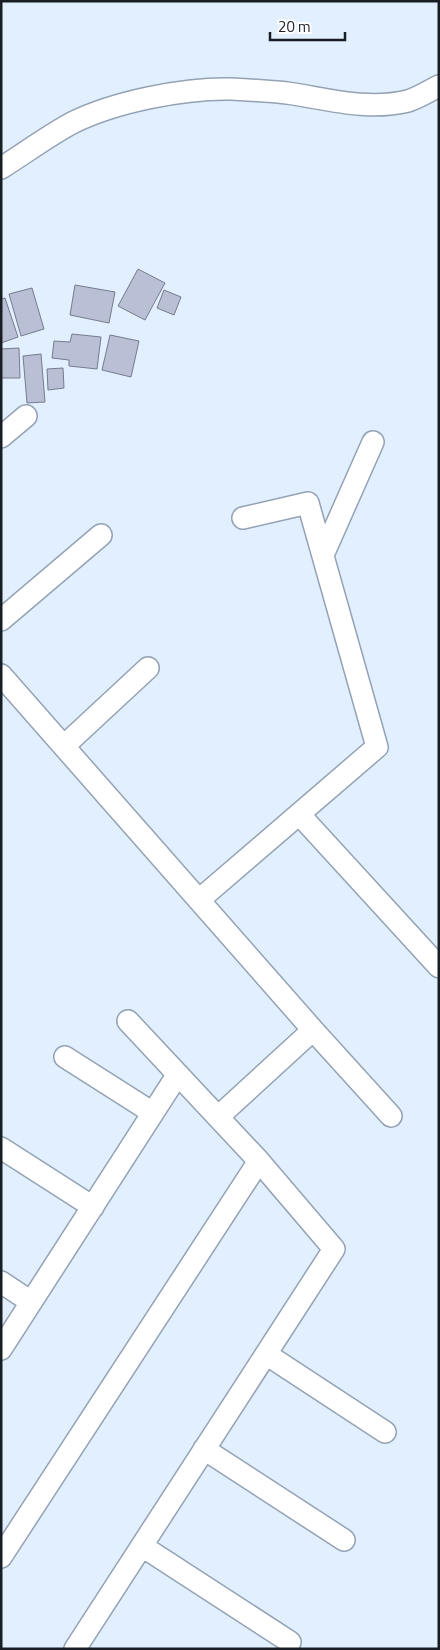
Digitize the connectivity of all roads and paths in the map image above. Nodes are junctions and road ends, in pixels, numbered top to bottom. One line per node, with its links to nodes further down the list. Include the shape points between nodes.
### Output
1 (439, 86): 2 (street, via 409,100 380,105 238,90 201,91 135,101 73,123)
2 (1, 168)
3 (26, 416): 4 (street)
4 (1, 437)
5 (373, 442): 8 (street)
6 (243, 518): 8 (street, via 308,503)
7 (101, 535): 9 (street)
8 (323, 555): 13 (street, via 377,747)
9 (1, 620)
10 (148, 668): 12 (street)
11 (1, 675): 12 (street)
12 (64, 746): 14 (street)
13 (299, 814): 14 (street); 15 (street)
14 (199, 900): 17 (street)
15 (439, 966)
16 (128, 1021): 19 (street)
17 (313, 1030): 21 (street); 22 (street)
18 (65, 1057): 20 (street)
19 (178, 1074): 20 (street); 22 (street)
20 (153, 1113): 25 (street)
21 (392, 1116)
22 (218, 1117): 24 (street)
23 (1, 1148): 25 (street)
24 (258, 1161): 29 (street, via 334,1248); 34 (street)
25 (93, 1207): 27 (street)
26 (1, 1282): 27 (street)
27 (31, 1302): 28 (street)
28 (1, 1349)
29 (266, 1354): 30 (street); 31 (street)
30 (385, 1432)
31 (204, 1449): 32 (street); 33 (street)
32 (344, 1540)
33 (142, 1546): 35 (street); 36 (street)
34 (1, 1558)
35 (290, 1642)
36 (85, 1645)

